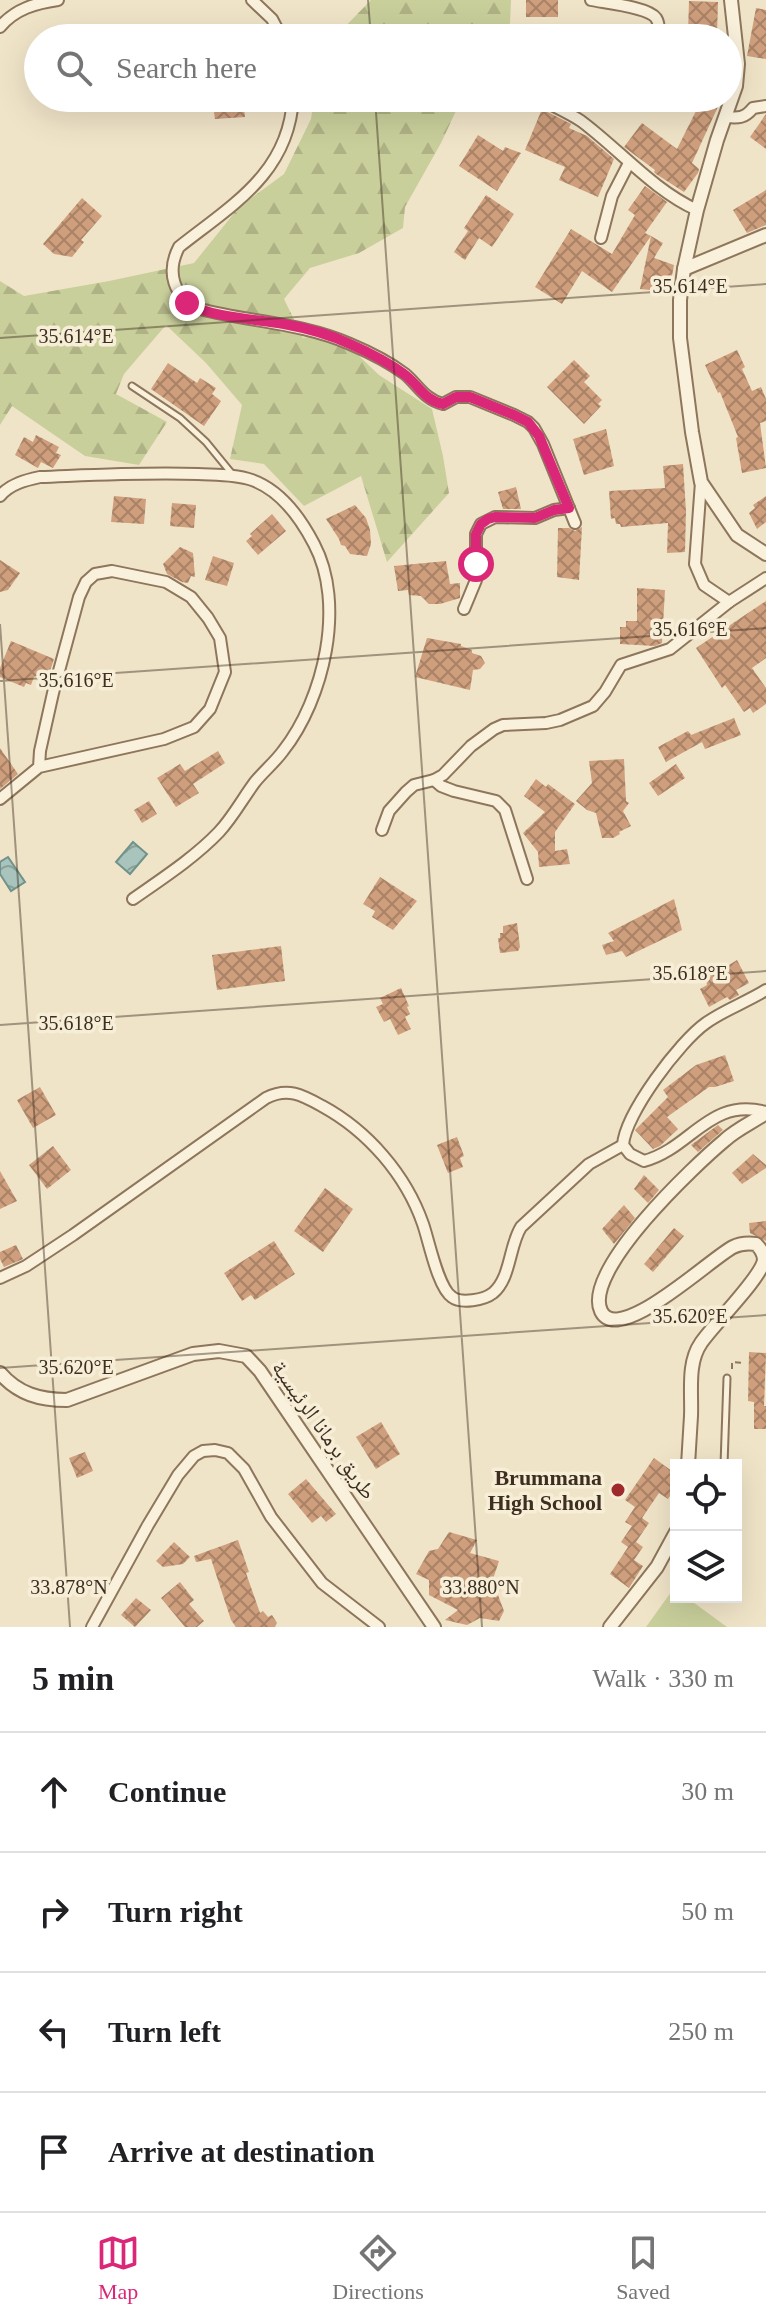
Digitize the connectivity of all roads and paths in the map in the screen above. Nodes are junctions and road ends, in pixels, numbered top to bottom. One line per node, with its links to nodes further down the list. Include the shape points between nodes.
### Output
1 (58, 0): 8 (street, via 22,9)
2 (252, 0): 5 (street)
3 (591, 0): 6 (street, via 646,11)
4 (731, 0): 7 (street)
5 (275, 24)
6 (658, 24)
7 (732, 24)
8 (0, 27)
9 (766, 106): 13 (street, via 740,118)
10 (290, 112): 23 (street, via 271,167 248,193 179,247 172,272 178,292 200,309 307,329 348,343 406,375 434,402 470,397 521,418 539,436)
11 (564, 112): 14 (street)
12 (727, 112): 13 (street)
13 (725, 117): 15 (street)
14 (629, 163): 15 (street); 17 (street, via 612,196)
15 (697, 210): 18 (street)
16 (766, 235): 18 (street)
17 (601, 238)
18 (684, 269): 21 (street, via 680,338)
19 (132, 386): 20 (lane, via 180,418)
20 (233, 476): 22 (street, via 40,477); 34 (street, via 254,480 275,493 302,522 320,555 328,581 329,628 320,675 285,749 220,831)
21 (701, 482): 25 (street, via 737,535); 27 (street, via 695,564 704,585)
22 (0, 496)
23 (569, 508): 24 (street); 28 (street, via 535,518 495,517 481,524 476,534 476,580)
24 (575, 523)
25 (766, 554)
26 (766, 578): 27 (street)
27 (729, 602): 30 (street, via 670,649 621,665 593,706 560,720 494,729)
28 (464, 609)
29 (39, 767): 29 (street, via 164,739 194,727 210,709 225,672 220,638 191,597 166,582 112,571 86,582 53,693); 31 (street)
30 (434, 780): 32 (street, via 414,785 397,800); 33 (street, via 454,791 496,801 505,810)
31 (0, 799)
32 (382, 830)
33 (527, 879)
34 (133, 899)
35 (766, 990): 37 (street, via 689,1037 629,1121)
36 (766, 1112): 37 (street, via 725,1111 671,1150 644,1161); 38 (street, via 727,1138 654,1209 605,1273 600,1308 608,1320 628,1319 734,1246 756,1244)
37 (623, 1145): 39 (street, via 589,1164 521,1227 502,1280 490,1296 459,1300 447,1292 423,1223 387,1161 347,1121 286,1091 266,1098 104,1214)
38 (765, 1260): 44 (street, via 695,1353)
39 (0, 1278)
40 (733, 1362): 41 (path)
41 (744, 1363)
42 (0, 1373): 49 (street, طريق برمانا الرئيسية, via 18,1391 67,1400 193,1354 246,1356)
43 (727, 1378): 45 (lane)
44 (688, 1459)
45 (724, 1459)
46 (670, 1543): 50 (street)
47 (92, 1627): 48 (street, via 178,1475 194,1456 215,1450 228,1453 244,1469 271,1517 322,1583)
48 (379, 1627)
49 (434, 1627)
50 (610, 1627)

